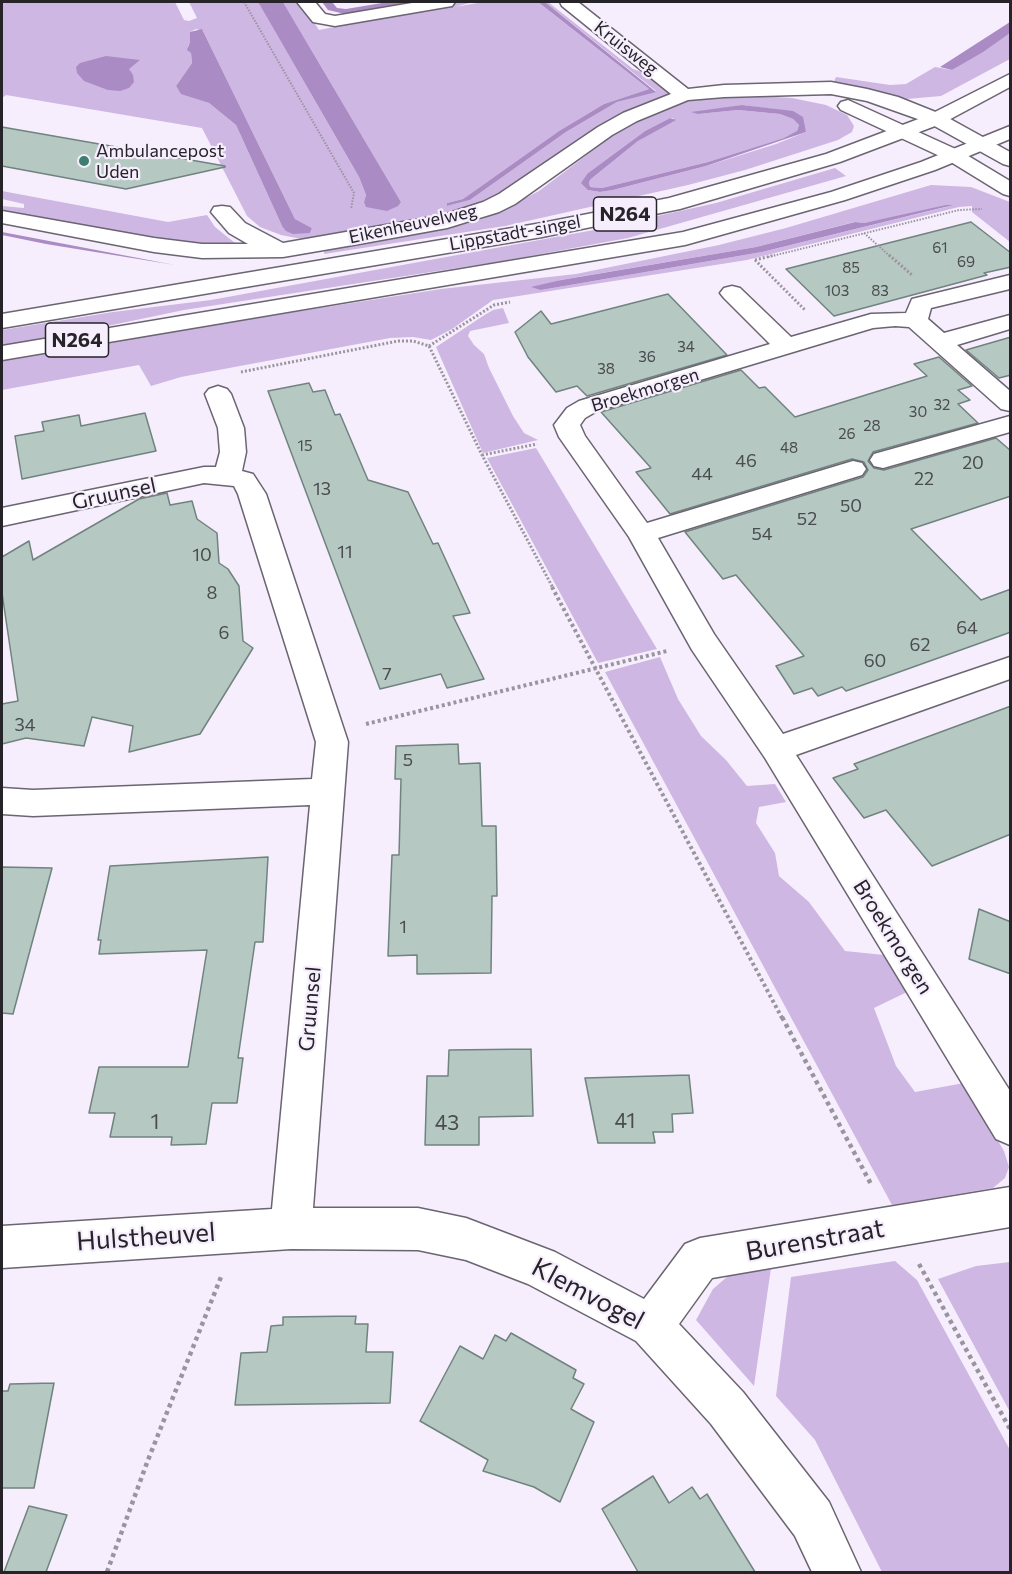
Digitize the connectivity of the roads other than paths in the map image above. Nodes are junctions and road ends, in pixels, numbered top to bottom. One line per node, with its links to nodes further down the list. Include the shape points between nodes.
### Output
1 (306, 2): 2 (street, via 319,18 335,21)
2 (446, 2)
3 (568, 2): 6 (street, Kruisweg)
4 (1011, 80): 7 (street, Lippstadt-singel / N264)
5 (798, 89): 6 (street, Eikenheuvelweg); 7 (street, Eikenheuvelweg, via 831,88 867,95); 8 (street, Eikenheuvelweg, via 866,113)
6 (684, 95): 16 (street, Eikenheuvelweg, via 630,117 491,207 447,220)
7 (936, 119): 8 (street, Lippstadt-singel / N264); 10 (street, Eikenheuvelweg)
8 (903, 132): 11 (street, Eikenheuvelweg); 19 (street, Lippstadt-singel / N264, via 833,158 672,204 542,230)
9 (1011, 132): 10 (street, Lippstadt-singel / N264)
10 (984, 144): 11 (street, Lippstadt-singel / N264); 12 (street, Eikenheuvelweg)
11 (953, 155): 13 (street, Eikenheuvelweg); 24 (street, Lippstadt-singel / N264, via 838,196 685,238)
12 (1011, 160)
13 (1011, 190)
14 (222, 212): 16 (street, via 237,228)
15 (2, 217): 16 (street, Eikenheuvelweg, via 193,250)
16 (274, 250)
17 (1011, 282): 20 (street, via 920,304)
18 (732, 293): 23 (street)
19 (2, 321)
20 (916, 321): 22 (street); 23 (street, Broekmorgen, via 871,321)
21 (1011, 322): 22 (street)
22 (940, 342): 26 (street)
23 (786, 346): 32 (street, Broekmorgen, via 588,406 576,413 567,425 572,437)
24 (2, 353)
25 (218, 394): 30 (street, via 231,428 233,452)
26 (1011, 404)
27 (1011, 424): 28 (street)
28 (883, 460)
29 (853, 469): 32 (street)
30 (227, 475): 31 (street, Gruunsel, via 204,475); 35 (street, Gruunsel, via 244,480 252,494 330,733)
31 (2, 517)
32 (640, 534): 34 (street, Broekmorgen, via 703,642)
33 (1011, 668): 34 (street)
34 (776, 749): 37 (street, Broekmorgen)
35 (328, 791): 36 (street); 39 (street, Gruunsel)
36 (2, 801)
37 (1011, 1126)
38 (1011, 1207): 41 (street, Burenstraat, via 700,1259)
39 (291, 1228): 40 (street, Hulstheuvel); 41 (street, Klemvogel, via 418,1229 466,1239 540,1267)
40 (2, 1247)
41 (651, 1326): 42 (street, Klemvogel, via 727,1408 812,1519)
42 (837, 1572)

